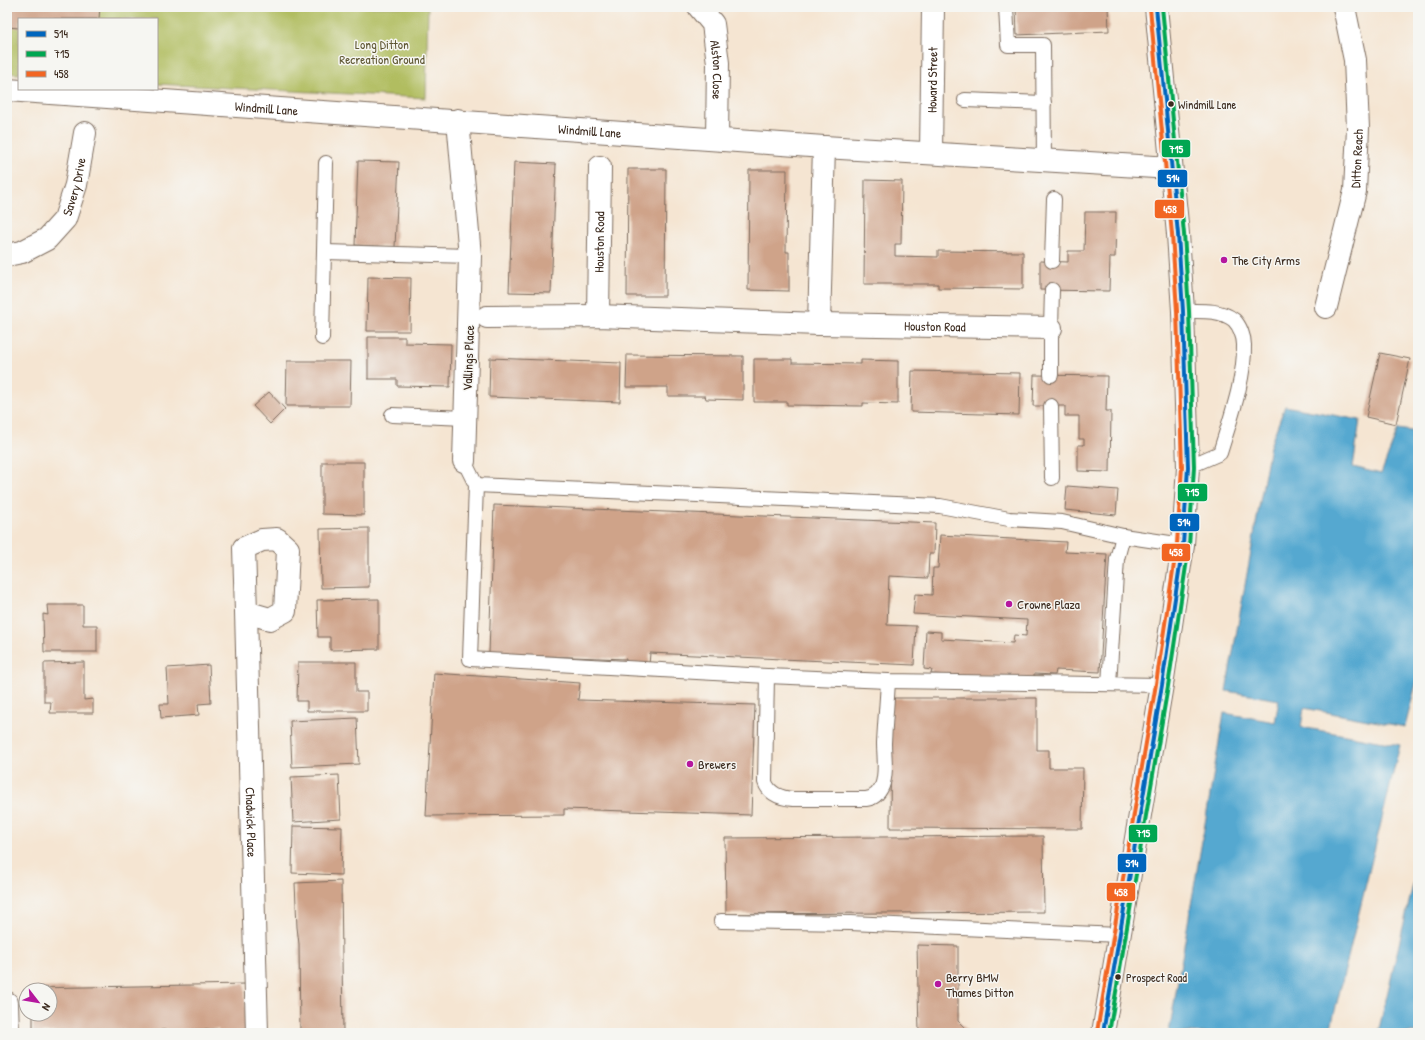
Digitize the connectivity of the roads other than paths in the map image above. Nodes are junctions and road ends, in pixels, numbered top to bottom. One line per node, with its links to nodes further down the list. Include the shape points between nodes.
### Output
1 (699, 7): 11 (street, Alston Close, via 713,24 718,63)
2 (933, 7): 13 (street, Howard Street)
3 (1006, 7): 8 (lane, via 1008,45 1043,45)
4 (1156, 7): 17 (street)
5 (1344, 7): 24 (street, Ditton Reach, via 1355,60 1358,128 1355,191)
6 (7, 90): 9 (street, Windmill Lane)
7 (965, 100): 8 (lane)
8 (1044, 103): 14 (lane)
9 (458, 120): 11 (street, Windmill Lane); 21 (street, Vallings Place)
10 (85, 133): 20 (street, Savery Drive, via 76,185 65,219 47,238 22,252)
11 (717, 138): 12 (street, Windmill Lane)
12 (824, 147): 13 (street, Windmill Lane); 28 (street)
13 (931, 152): 14 (street, Windmill Lane)
14 (1044, 161): 17 (street, Windmill Lane)
15 (326, 163): 19 (lane)
16 (600, 168): 26 (street, Houston Road)
17 (1172, 168): 25 (street)
18 (1054, 199): 22 (lane)
19 (325, 252): 21 (lane); 30 (lane)
20 (7, 255)
21 (470, 256): 34 (street, Vallings Place)
22 (1052, 261)
23 (1052, 290): 29 (lane)
24 (1326, 307)
25 (1183, 311): 36 (street); 36 (lane, via 1214,312 1234,320 1240,327 1244,344 1241,373 1220,453)
26 (598, 316): 27 (street, Houston Road); 28 (street, Houston Road)
27 (487, 317)
28 (819, 324): 29 (street, Houston Road)
29 (1051, 328): 31 (lane)
30 (322, 338)
31 (1051, 375)
32 (1051, 406): 37 (lane)
33 (392, 415): 34 (lane)
34 (466, 418): 35 (street, Vallings Place)
35 (464, 461): 38 (lane)
36 (1188, 467): 40 (street)
37 (1052, 478)
38 (476, 485): 39 (lane, via 940,506 1009,519 1062,522); 42 (lane, via 470,659)
39 (1123, 536): 40 (lane); 44 (lane, via 1117,559)
40 (1183, 545): 45 (street)
41 (246, 612): 50 (street, Chadwick Place)
42 (767, 676): 43 (lane); 43 (lane, via 765,782 767,788 775,795 786,799 866,799 879,792 883,785)
43 (888, 680): 44 (lane)
44 (1109, 684): 45 (lane)
45 (1162, 685): 47 (street)
46 (722, 921): 47 (lane, via 850,923)
47 (1119, 935): 51 (street)
48 (7, 1003): 49 (street)
49 (8, 1033)
50 (256, 1033)
51 (1103, 1033)

